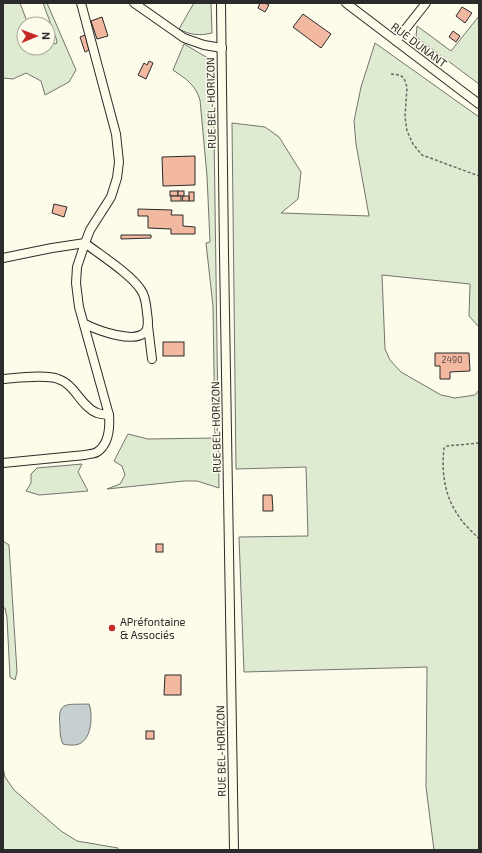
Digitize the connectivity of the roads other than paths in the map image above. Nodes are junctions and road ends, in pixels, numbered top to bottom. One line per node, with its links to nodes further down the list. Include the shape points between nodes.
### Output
1 (81, 3): 9 (street, via 116,134 118,162 117,178 111,197)
2 (134, 3): 7 (street, via 184,38)
3 (221, 3): 7 (street, RUE BEL-HORIZON)
4 (346, 3): 6 (street, RUE DUNANT)
5 (426, 3): 6 (street)
6 (396, 41): 8 (street, RUE DUNANT)
7 (222, 48): 17 (street, RUE BEL-HORIZON)
8 (479, 104)
9 (84, 243): 10 (street); 11 (street, via 77,267 76,284 79,307); 12 (street, via 136,282 146,300)
10 (4, 257)
11 (85, 324): 12 (street, via 106,333 139,336 145,332); 15 (street)
12 (148, 325): 13 (street)
13 (152, 359)
14 (3, 379): 15 (street, via 58,379 69,385 90,409 96,413)
15 (109, 415): 16 (street, via 110,428 105,443 97,452)
16 (3, 463)
17 (234, 850)

